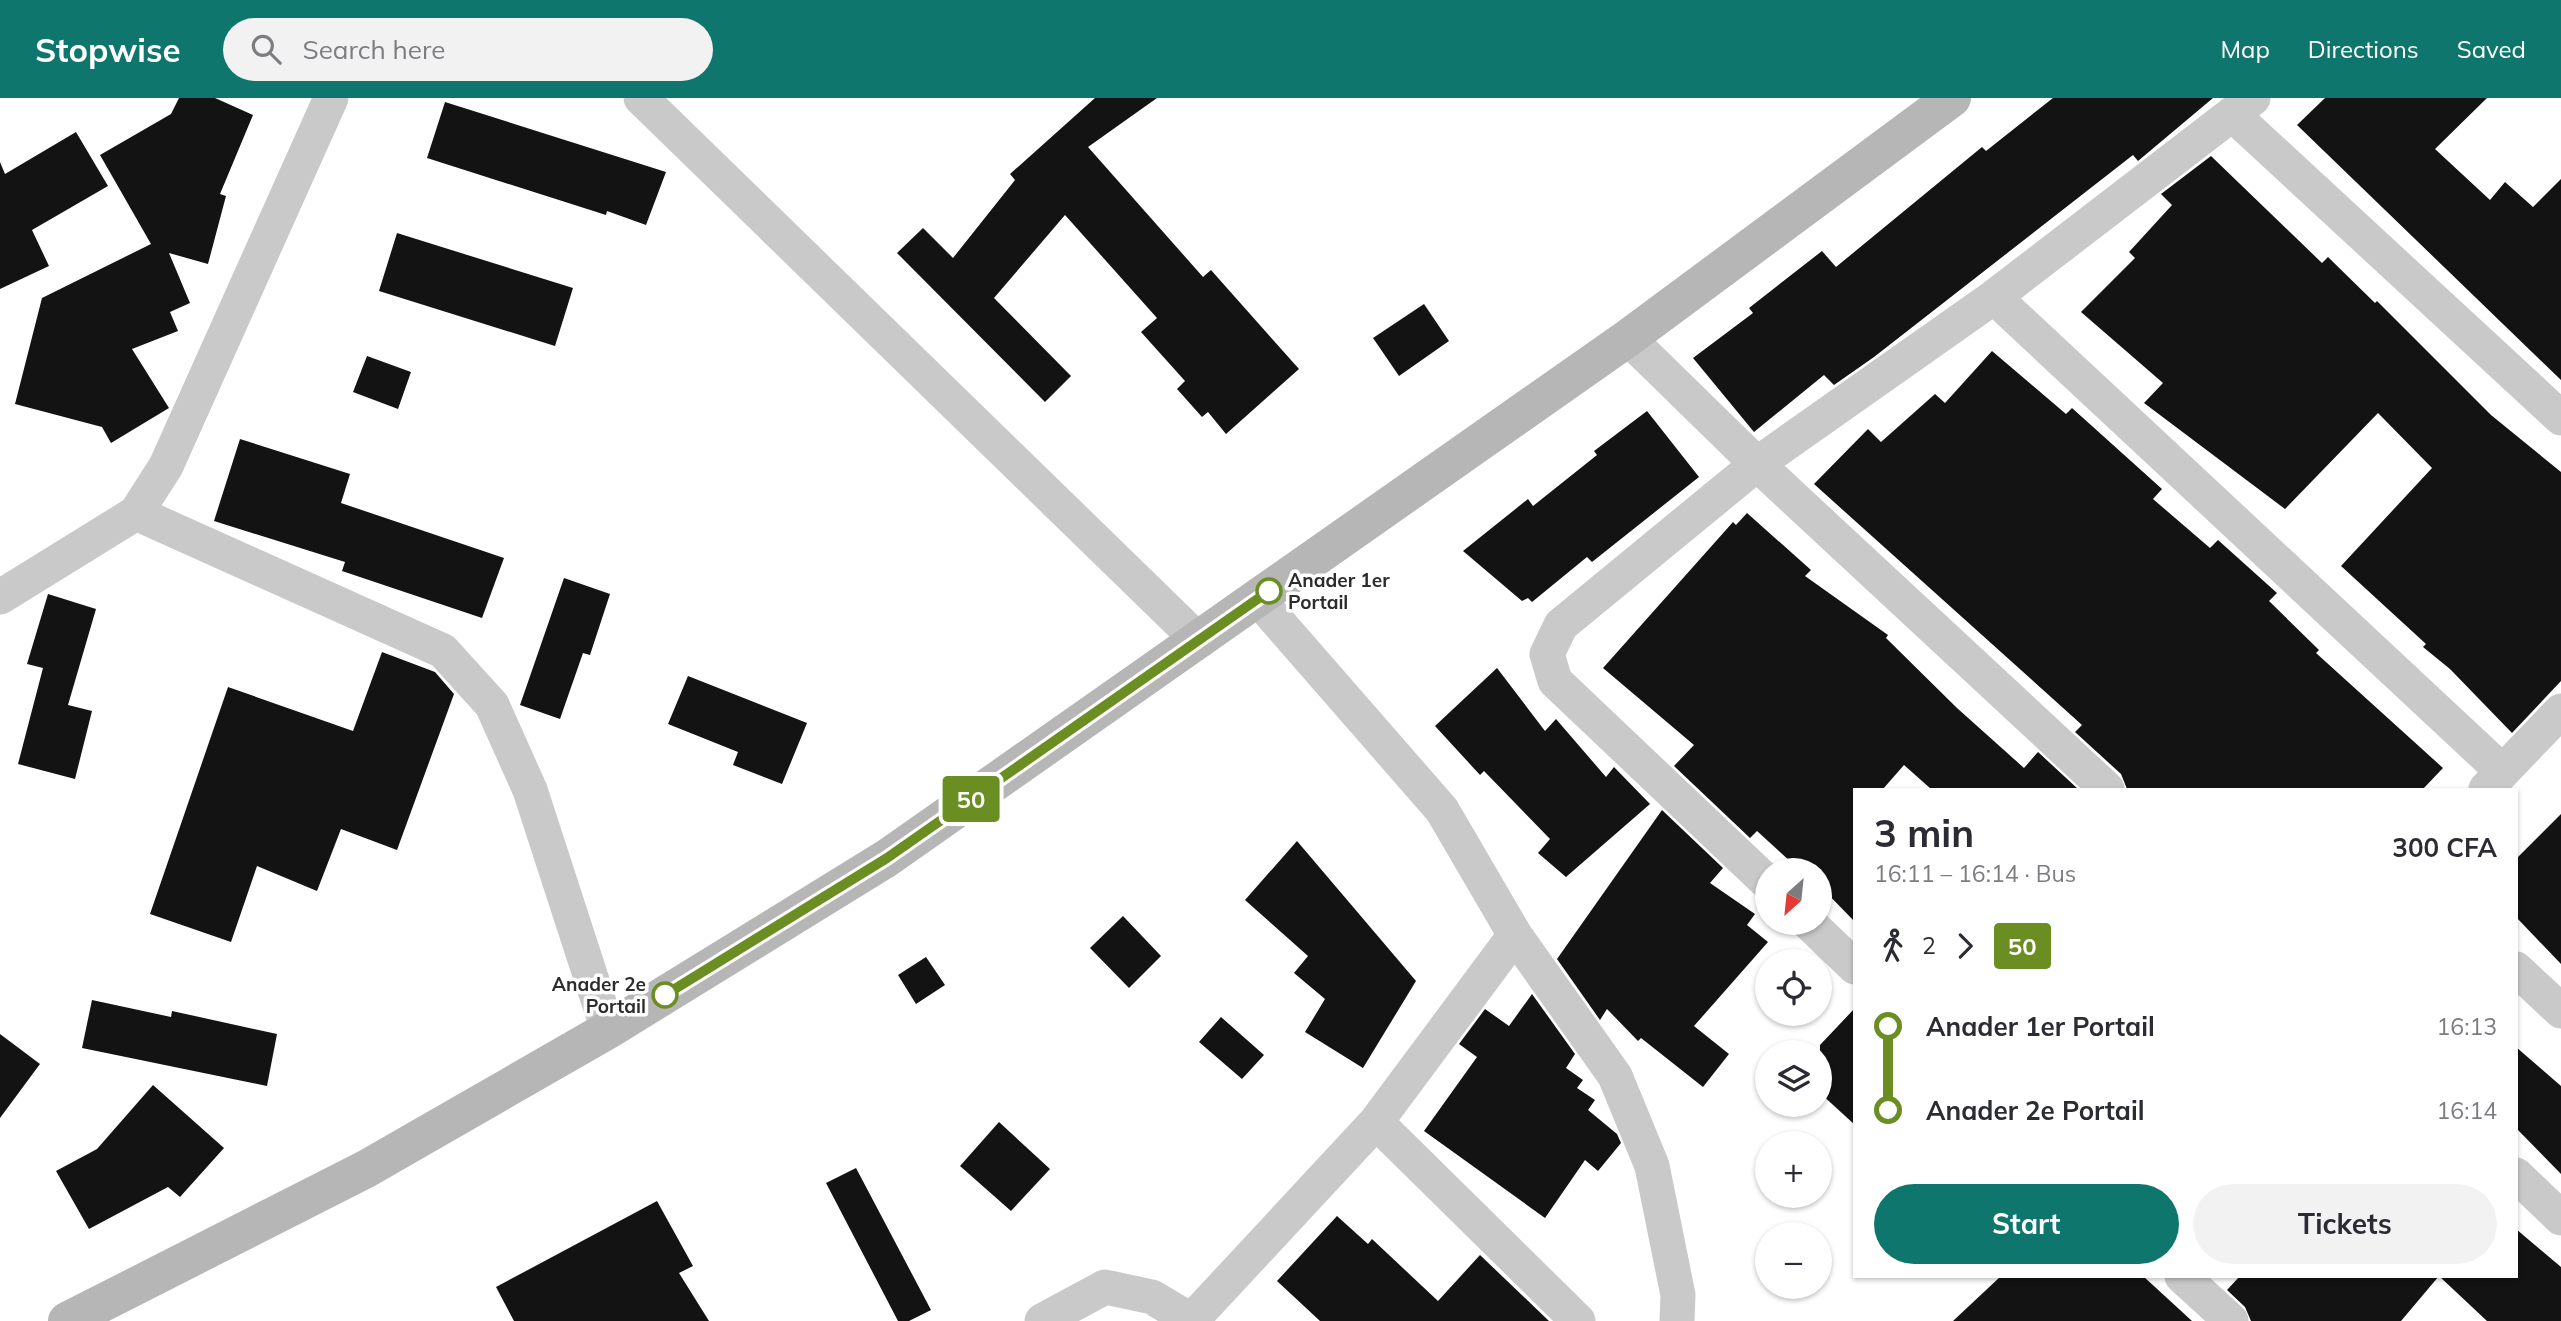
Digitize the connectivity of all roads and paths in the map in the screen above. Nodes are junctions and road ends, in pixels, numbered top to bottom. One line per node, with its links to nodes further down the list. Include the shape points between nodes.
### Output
1 (331, 98): 9 (street, via 166,466)
2 (640, 98): 12 (street)
3 (1952, 98): 6 (street)
4 (2243, 106): 5 (street); 7 (street)
5 (1994, 297): 8 (street); 14 (street)
6 (1628, 338): 8 (street); 11 (street)
7 (2561, 418)
8 (1757, 464): 15 (street); 16 (street, via 1561,625 1546,654 1555,681)
9 (136, 513): 10 (street); 22 (street, via 443,651 492,705 530,790)
10 (0, 597)
11 (1258, 599): 12 (street); 17 (street, via 1442,810)
12 (1199, 641): 22 (street, via 887,858)
13 (2561, 712): 14 (street)
14 (2494, 780)
15 (2106, 788)
16 (1755, 871)
17 (1515, 934): 23 (street); 31 (street, via 1615,1076 1652,1166 1678,1295)
18 (1822, 935): 19 (street)
19 (1853, 965)
20 (2518, 971): 21 (street)
21 (2561, 1011)
22 (608, 1030): 27 (street, via 366,1169)
23 (1376, 1122): 29 (street); 30 (street)
24 (2518, 1177): 25 (street)
25 (2561, 1218)
26 (2184, 1278): 32 (street)
27 (66, 1321)
28 (1042, 1321): 29 (street, via 1105,1287 1152,1297)
29 (1191, 1321)
30 (1578, 1321)
31 (1677, 1321)
32 (2231, 1321)

